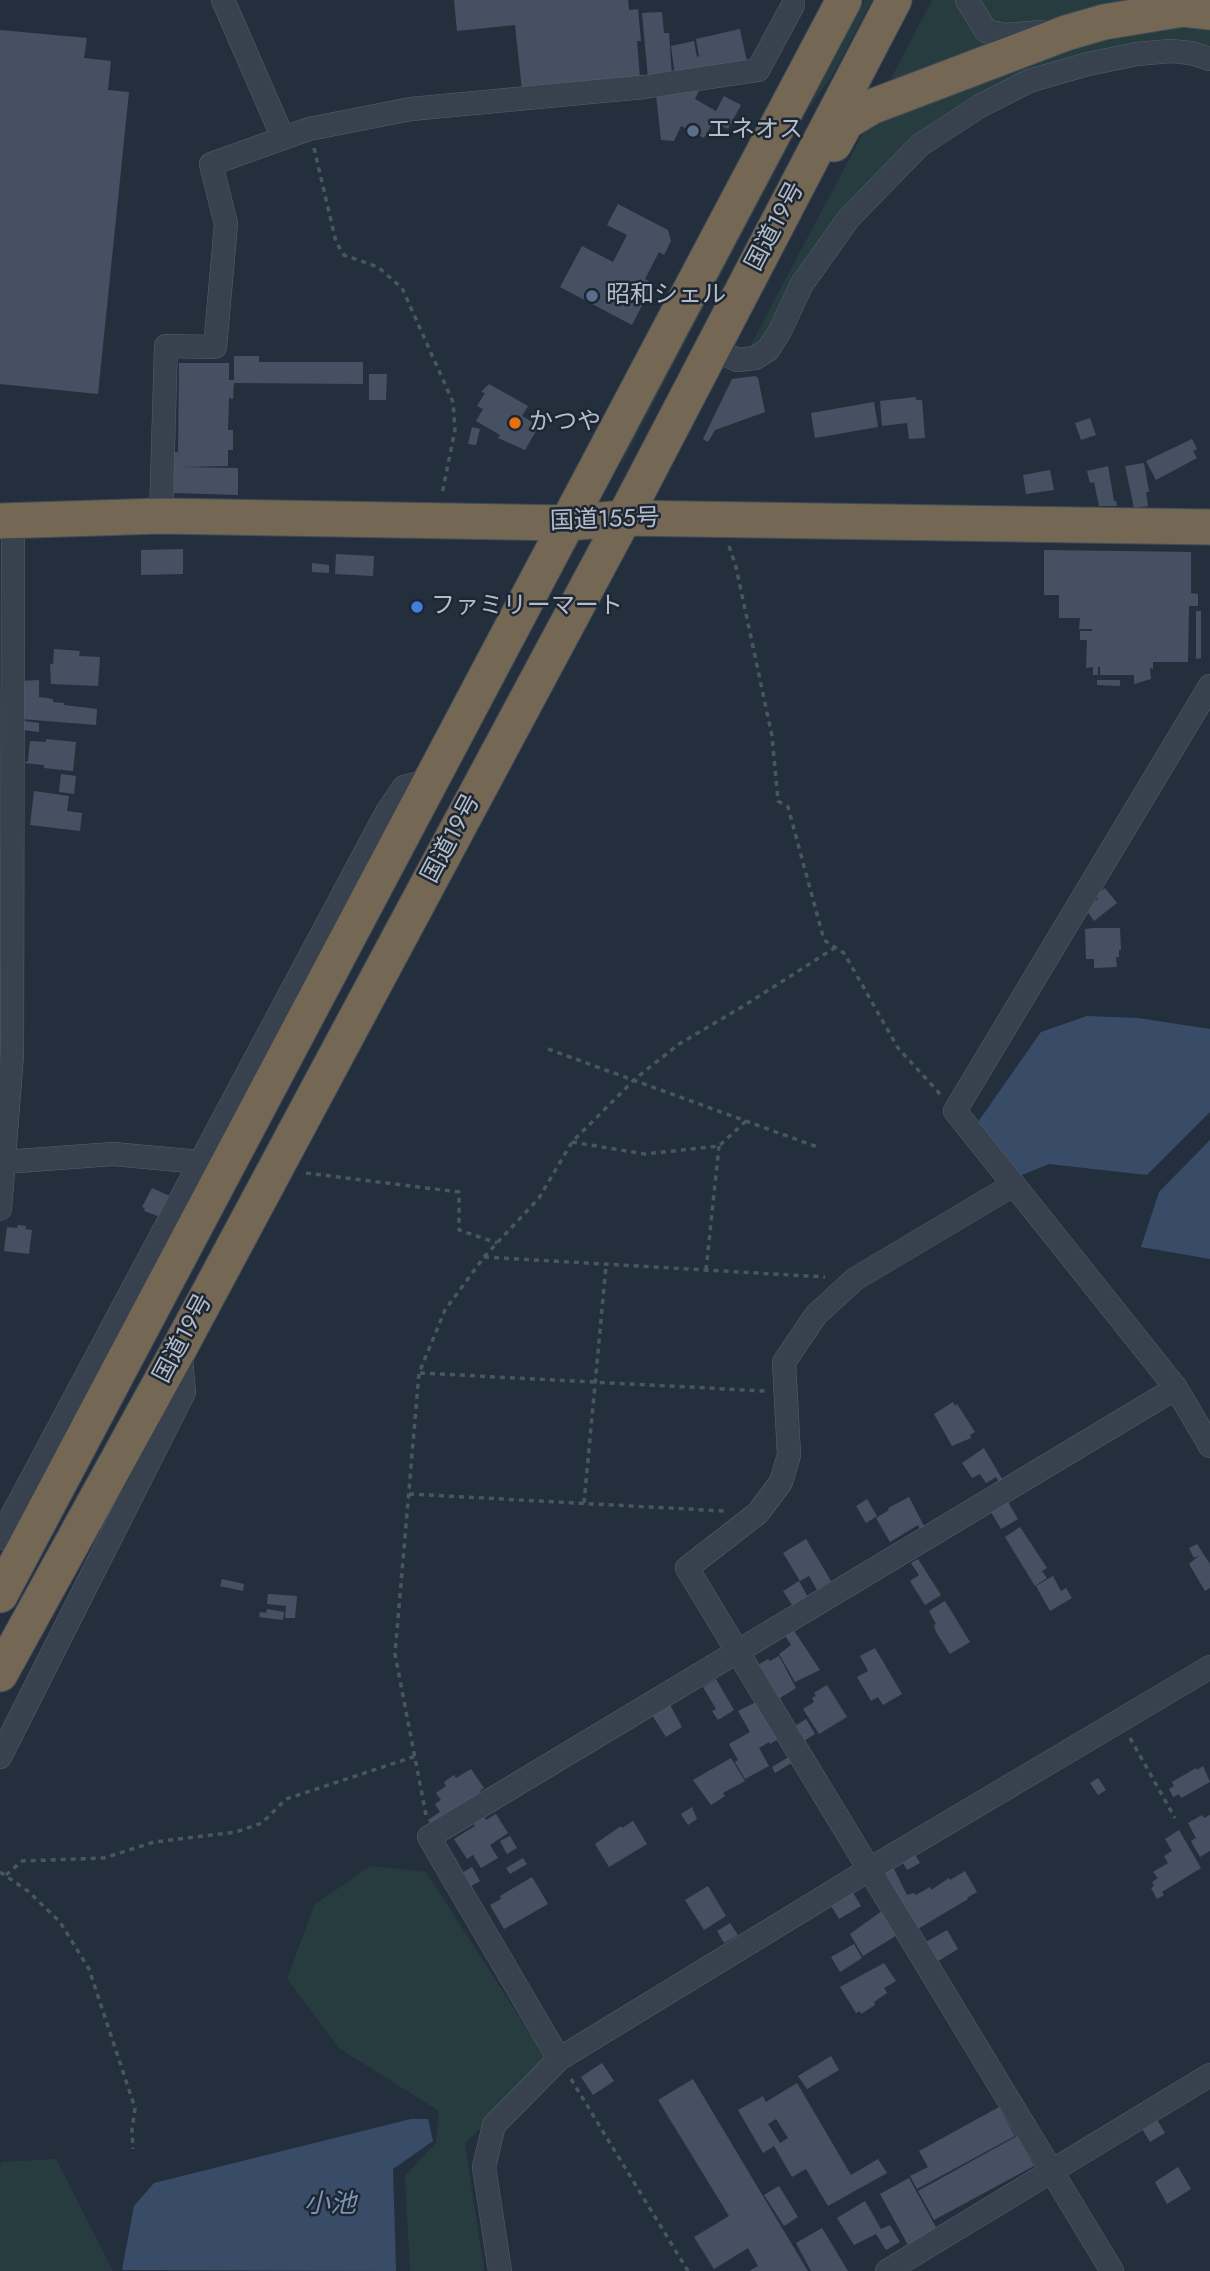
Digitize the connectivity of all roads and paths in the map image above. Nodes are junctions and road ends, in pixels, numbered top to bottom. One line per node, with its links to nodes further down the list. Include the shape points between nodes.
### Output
1 (223, 0): 10 (street)
2 (894, 0): 11 (highway, 国道19号)
3 (967, 0): 7 (street, via 986,31 1005,35)
4 (789, 3): 6 (street); 9 (street, via 758,70 643,87 411,109)
5 (1210, 12): 7 (highway, via 1183,9)
6 (834, 13): 17 (highway, 国道19号)
7 (1066, 33): 11 (highway, via 871,107 846,122 744,310)
8 (1210, 59): 11 (street, via 1171,51 1088,64 1029,81 980,106 920,145 849,218 802,284 768,350 755,358 737,360)
9 (309, 129): 10 (street); 12 (path, via 336,242 344,255 378,267 402,288 453,402 455,430)
10 (283, 138): 13 (street, via 211,164 226,224 215,347 166,346)
11 (720, 335): 14 (highway, 国道19号)
12 (440, 504)
13 (161, 516): 16 (highway, 国道155号); 17 (highway, 国道155号)
14 (624, 518): 15 (highway, 国道155号); 17 (highway, 国道155号); 40 (highway, 国道19号)
15 (720, 520): 18 (highway, 国道155号); 21 (path, via 736,567 772,736 778,801 788,807 824,940)
16 (7, 521): 23 (street)
17 (568, 523): 20 (highway, 国道19号)
18 (1210, 527)
19 (1210, 686): 25 (street)
20 (430, 780): 31 (street, via 404,787 387,813); 50 (highway, 国道19号)
21 (836, 947): 24 (path, via 679,1044); 25 (path, via 844,953 898,1048)
22 (548, 1049): 24 (path)
23 (6, 1059): 30 (street)
24 (635, 1079): 26 (path); 27 (path)
25 (955, 1111): 33 (street)
26 (746, 1121): 28 (path); 29 (path)
27 (572, 1142): 28 (path, via 645,1153); 35 (path, via 539,1198)
28 (719, 1146): 38 (path)
29 (820, 1148)
30 (4, 1162): 31 (street, via 113,1154); 34 (street)
31 (200, 1162): 49 (street)
32 (304, 1172): 35 (path, via 459,1192 459,1230)
33 (1013, 1185): 39 (street); 43 (street)
34 (0, 1198)
35 (498, 1243): 36 (path)
36 (484, 1257): 37 (path); 41 (path, via 445,1310)
37 (606, 1266): 38 (path); 42 (path)
38 (706, 1270): 39 (path)
39 (855, 1279): 44 (street, via 816,1315 784,1362)
40 (180, 1347): 53 (highway, 国道19号); 56 (street, via 184,1392)
41 (419, 1373): 42 (path); 46 (path)
42 (595, 1382): 44 (path); 47 (path)
43 (1176, 1388): 45 (street); 51 (street)
44 (785, 1392): 48 (street, via 789,1455 781,1482)
45 (1210, 1446)
46 (409, 1494): 47 (path); 55 (path, via 395,1654)
47 (584, 1503): 48 (path)
48 (758, 1513): 51 (street, via 687,1568)
49 (0, 1538)
50 (0, 1595)
51 (736, 1651): 58 (street); 59 (street)
52 (1210, 1667): 54 (street)
53 (0, 1674)
54 (1120, 1720): 57 (path); 59 (street)
55 (416, 1756): 58 (path); 61 (path, via 286,1799 262,1823 236,1832 154,1842 104,1858 22,1861)
56 (0, 1757)
57 (1175, 1818)
58 (429, 1838): 62 (street)
59 (870, 1869): 62 (street); 65 (street)
60 (0, 1872): 61 (path)
61 (6, 1875): 64 (path, via 60,1922 89,1969 135,2108)
62 (559, 2059): 66 (street, via 494,2125 484,2167); 67 (path)
63 (1210, 2075): 65 (street)
64 (133, 2149)
65 (1051, 2171): 68 (street); 69 (street)
66 (500, 2271)
67 (688, 2271)
68 (887, 2271)
69 (1112, 2271)

